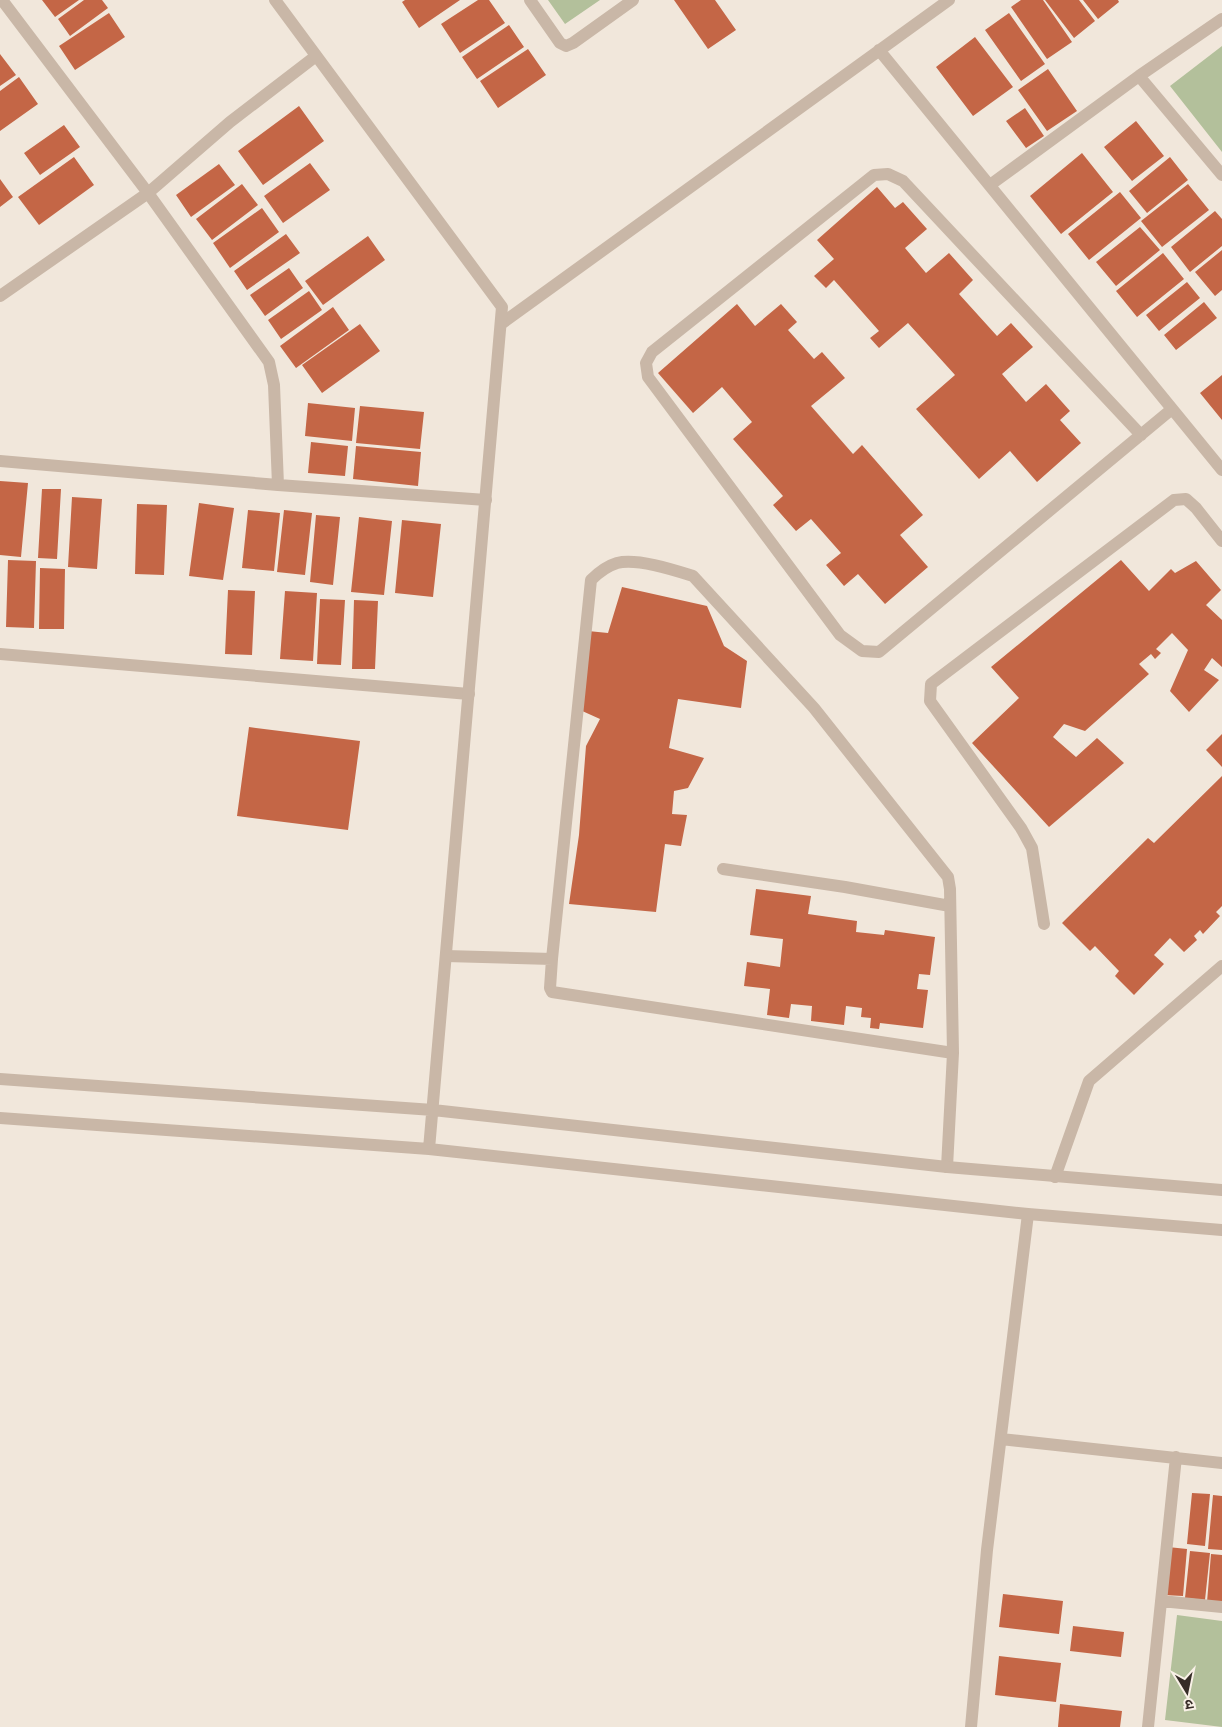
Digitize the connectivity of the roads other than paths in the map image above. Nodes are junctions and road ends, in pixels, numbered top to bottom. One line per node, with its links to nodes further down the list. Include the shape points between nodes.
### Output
1 (2, 0): 12 (street)
2 (275, 0): 8 (street)
3 (530, 0): 4 (street, via 560,43 566,46)
4 (633, 0)
5 (949, 0): 7 (street)
6 (1222, 19): 9 (street)
7 (879, 50): 11 (street); 14 (street)
8 (316, 56): 12 (street, via 230,122); 14 (street, via 502,307)
9 (1139, 76): 10 (street); 11 (street)
10 (1222, 175)
11 (990, 185): 15 (street)
12 (148, 194): 13 (street); 19 (street, via 269,362 274,384)
13 (0, 296)
14 (501, 324): 20 (street)
15 (1172, 409): 16 (street); 18 (street)
16 (1141, 435): 16 (street, via 879,652 862,651 840,635 648,377 646,363 652,352 874,174 888,174 903,181)
17 (0, 461): 19 (street)
18 (1222, 470)
19 (278, 485): 20 (street)
20 (486, 500): 23 (street)
21 (1222, 541): 26 (street, via 1186,499 1174,500 932,684 930,701 1032,848)
22 (0, 654): 23 (street)
23 (469, 694): 27 (street)
24 (723, 869): 25 (street)
25 (950, 906): 28 (street, via 950,884 946,874 814,708 693,576 653,565 618,563 591,580); 30 (street)
26 (1044, 924)
27 (446, 956): 28 (street); 32 (street)
28 (552, 959): 30 (street, via 552,992)
29 (1222, 966): 36 (street, via 1089,1082)
30 (953, 1053): 35 (street)
31 (0, 1079): 32 (street)
32 (433, 1110): 34 (street); 35 (street)
33 (0, 1118): 34 (street)
34 (430, 1150): 38 (street)
35 (947, 1168): 36 (street)
36 (1055, 1177): 37 (street)
37 (1222, 1190)
38 (1028, 1214): 39 (street); 40 (street)
39 (1222, 1230)
40 (1001, 1438): 41 (street); 45 (street)
41 (1176, 1457): 42 (street); 43 (street)
42 (1222, 1463)
43 (1161, 1601): 44 (street); 46 (street)
44 (1222, 1607)
45 (971, 1727)
46 (1148, 1727)

